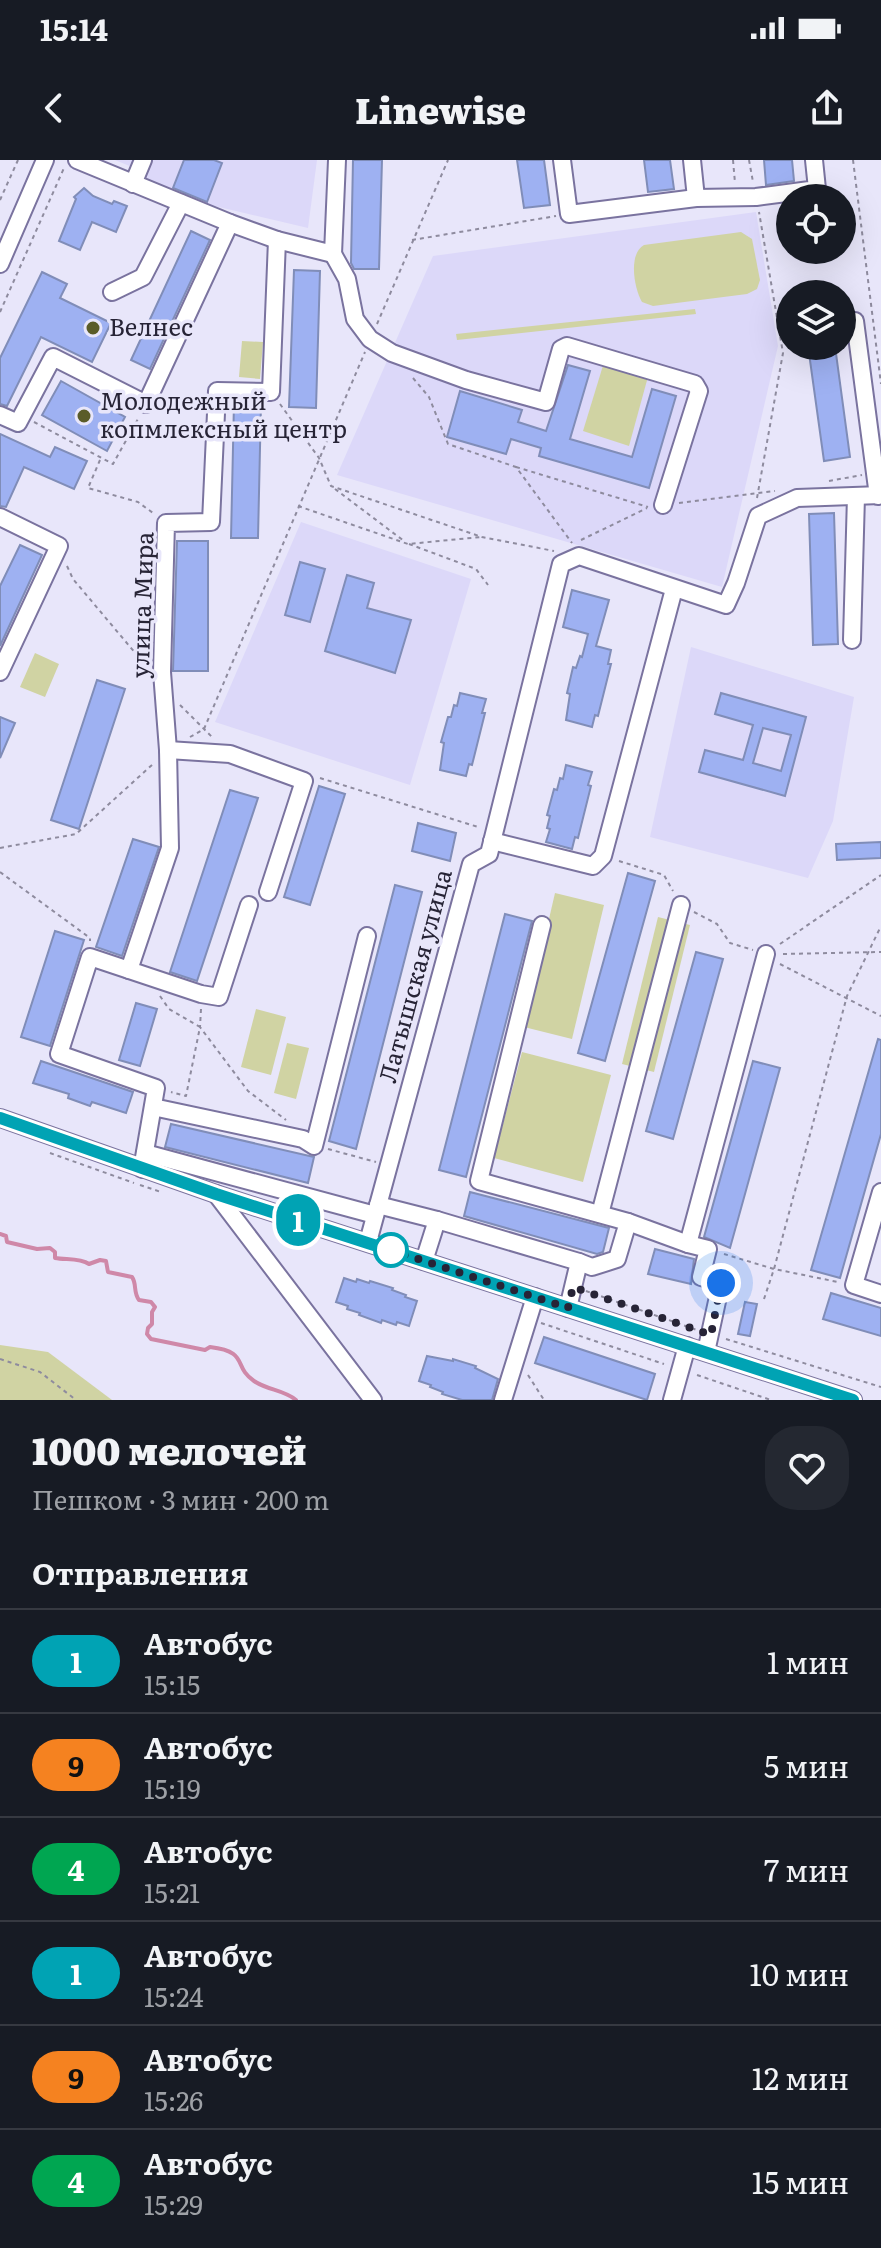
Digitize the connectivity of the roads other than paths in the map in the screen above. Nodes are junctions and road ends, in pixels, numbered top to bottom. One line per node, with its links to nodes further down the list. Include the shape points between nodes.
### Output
1 (45, 160): 14 (street)
2 (77, 160): 8 (street)
3 (143, 160): 8 (street)
4 (337, 160): 13 (street)
5 (562, 160): 9 (street, via 569,214)
6 (692, 160): 9 (street)
7 (814, 160): 9 (street, via 817,189)
8 (133, 184): 10 (street)
9 (696, 198)
10 (181, 203): 11 (street); 15 (street, via 143,277)
11 (230, 223): 12 (street); 17 (street, via 146,404 53,357 18,423)
12 (277, 240): 13 (street); 25 (street, улица Мира, via 271,392 217,391 211,522 166,523 163,687)
13 (333, 254): 20 (street, via 347,279 355,319 370,339 392,353 466,380 546,402 561,349 567,346 695,384 699,391)
14 (0, 264)
15 (112, 292)
16 (856, 329): 19 (street)
17 (0, 415)
18 (856, 496): 19 (street); 22 (street, via 797,498 758,516 726,605); 23 (street)
19 (880, 496)
20 (663, 505)
21 (0, 517): 24 (street, via 59,546)
22 (674, 589): 26 (street, via 603,856 593,866); 26 (street, Латышская улица, via 579,556 561,564)
23 (852, 640)
24 (0, 672)
25 (168, 750): 27 (street, via 230,754 304,781); 33 (street, улица Мира, via 170,848)
26 (493, 836): 39 (street, Латышская улица, via 489,854 471,864)
27 (268, 892)
28 (249, 905): 33 (street, via 219,997)
29 (681, 905): 40 (street)
30 (542, 925): 40 (street, via 479,1181)
31 (367, 936): 34 (street, via 309,1142)
32 (766, 954): 44 (street)
33 (129, 970): 34 (street, via 90,957 59,1054 156,1088)
34 (153, 1107): 36 (street)
35 (0, 1118): 36 (street)
36 (143, 1161): 38 (street); 39 (street)
37 (881, 1192): 47 (street, via 854,1285)
38 (216, 1194): 43 (street); 52 (street)
39 (376, 1210): 41 (street); 43 (street, Латышская улица)
40 (600, 1214): 42 (street)
41 (437, 1220): 45 (street); 46 (street)
42 (628, 1222): 44 (street); 46 (street, via 617,1259 592,1267)
43 (368, 1242): 45 (street)
44 (688, 1244): 51 (street, via 708,1249 701,1277 721,1283)
45 (424, 1261): 48 (street)
46 (579, 1262): 49 (street)
47 (881, 1294)
48 (535, 1297): 49 (street); 53 (street)
49 (568, 1308): 50 (street)
50 (687, 1346): 51 (street); 54 (street)
51 (706, 1352): 55 (street)
52 (373, 1400)
53 (503, 1400)
54 (672, 1400)
55 (853, 1400)

